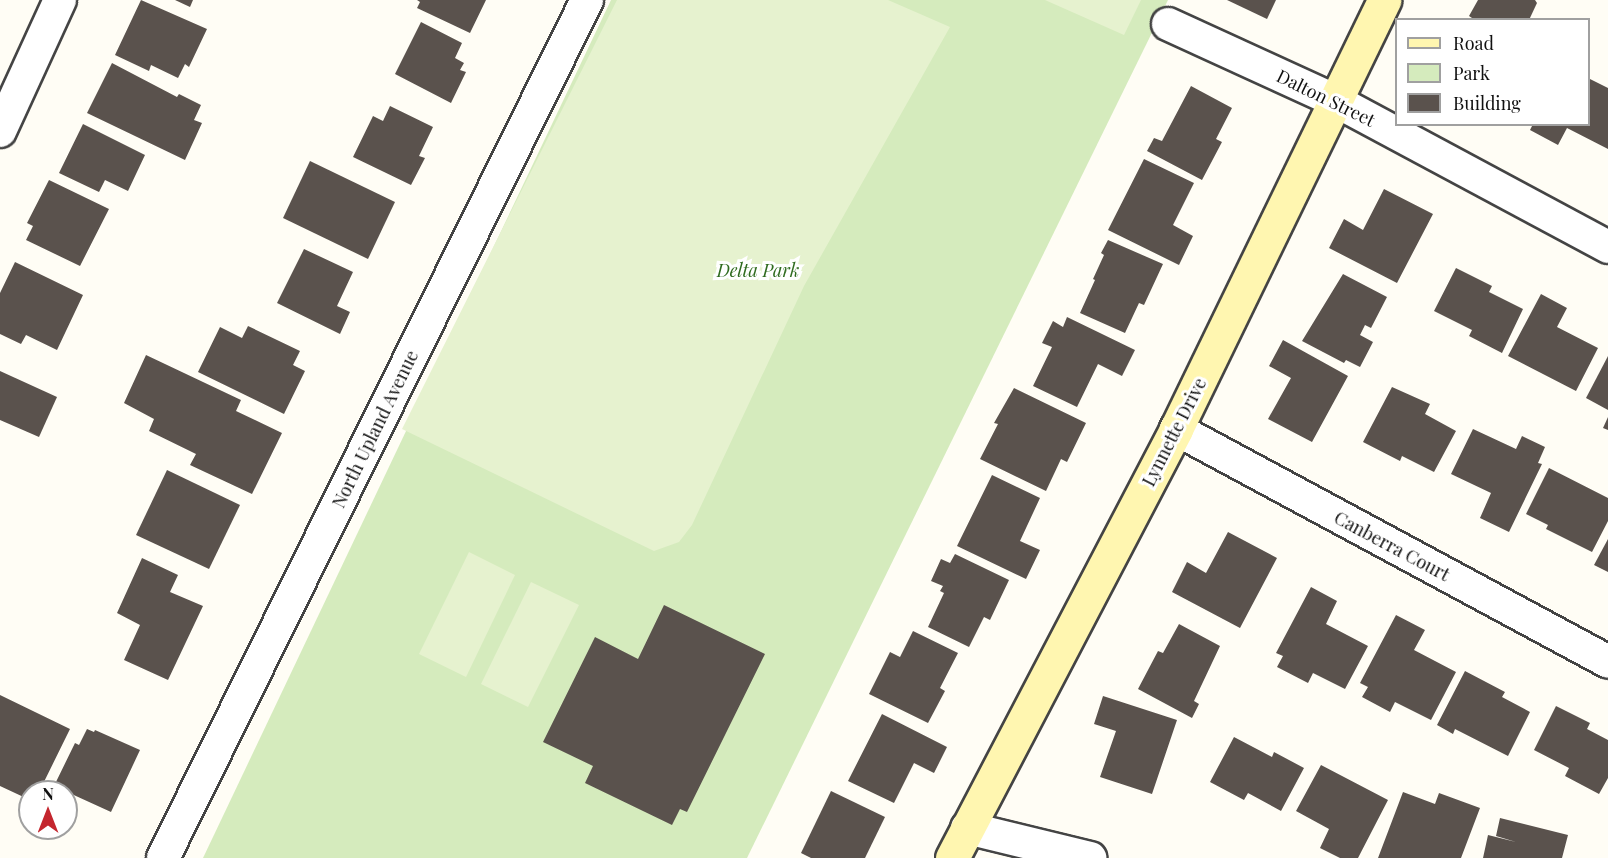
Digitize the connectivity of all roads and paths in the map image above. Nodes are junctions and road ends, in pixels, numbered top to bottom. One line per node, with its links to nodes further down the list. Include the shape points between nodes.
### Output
1 (60, 0): 6 (street)
2 (586, 0): 11 (street, North Upland Avenue)
3 (1384, 0): 5 (street, Lynnette Drive)
4 (1168, 24): 5 (street, Dalton Street)
5 (1334, 100): 7 (street, Dalton Street); 8 (street, Lynnette Drive)
6 (0, 131)
7 (1608, 247)
8 (1176, 429): 9 (street, Canberra Court); 10 (street, Lynnette Drive)
9 (1608, 662)
10 (967, 828): 12 (street, Lynnette Drive); 13 (street)
11 (163, 858)
12 (952, 858)
13 (1090, 858)

